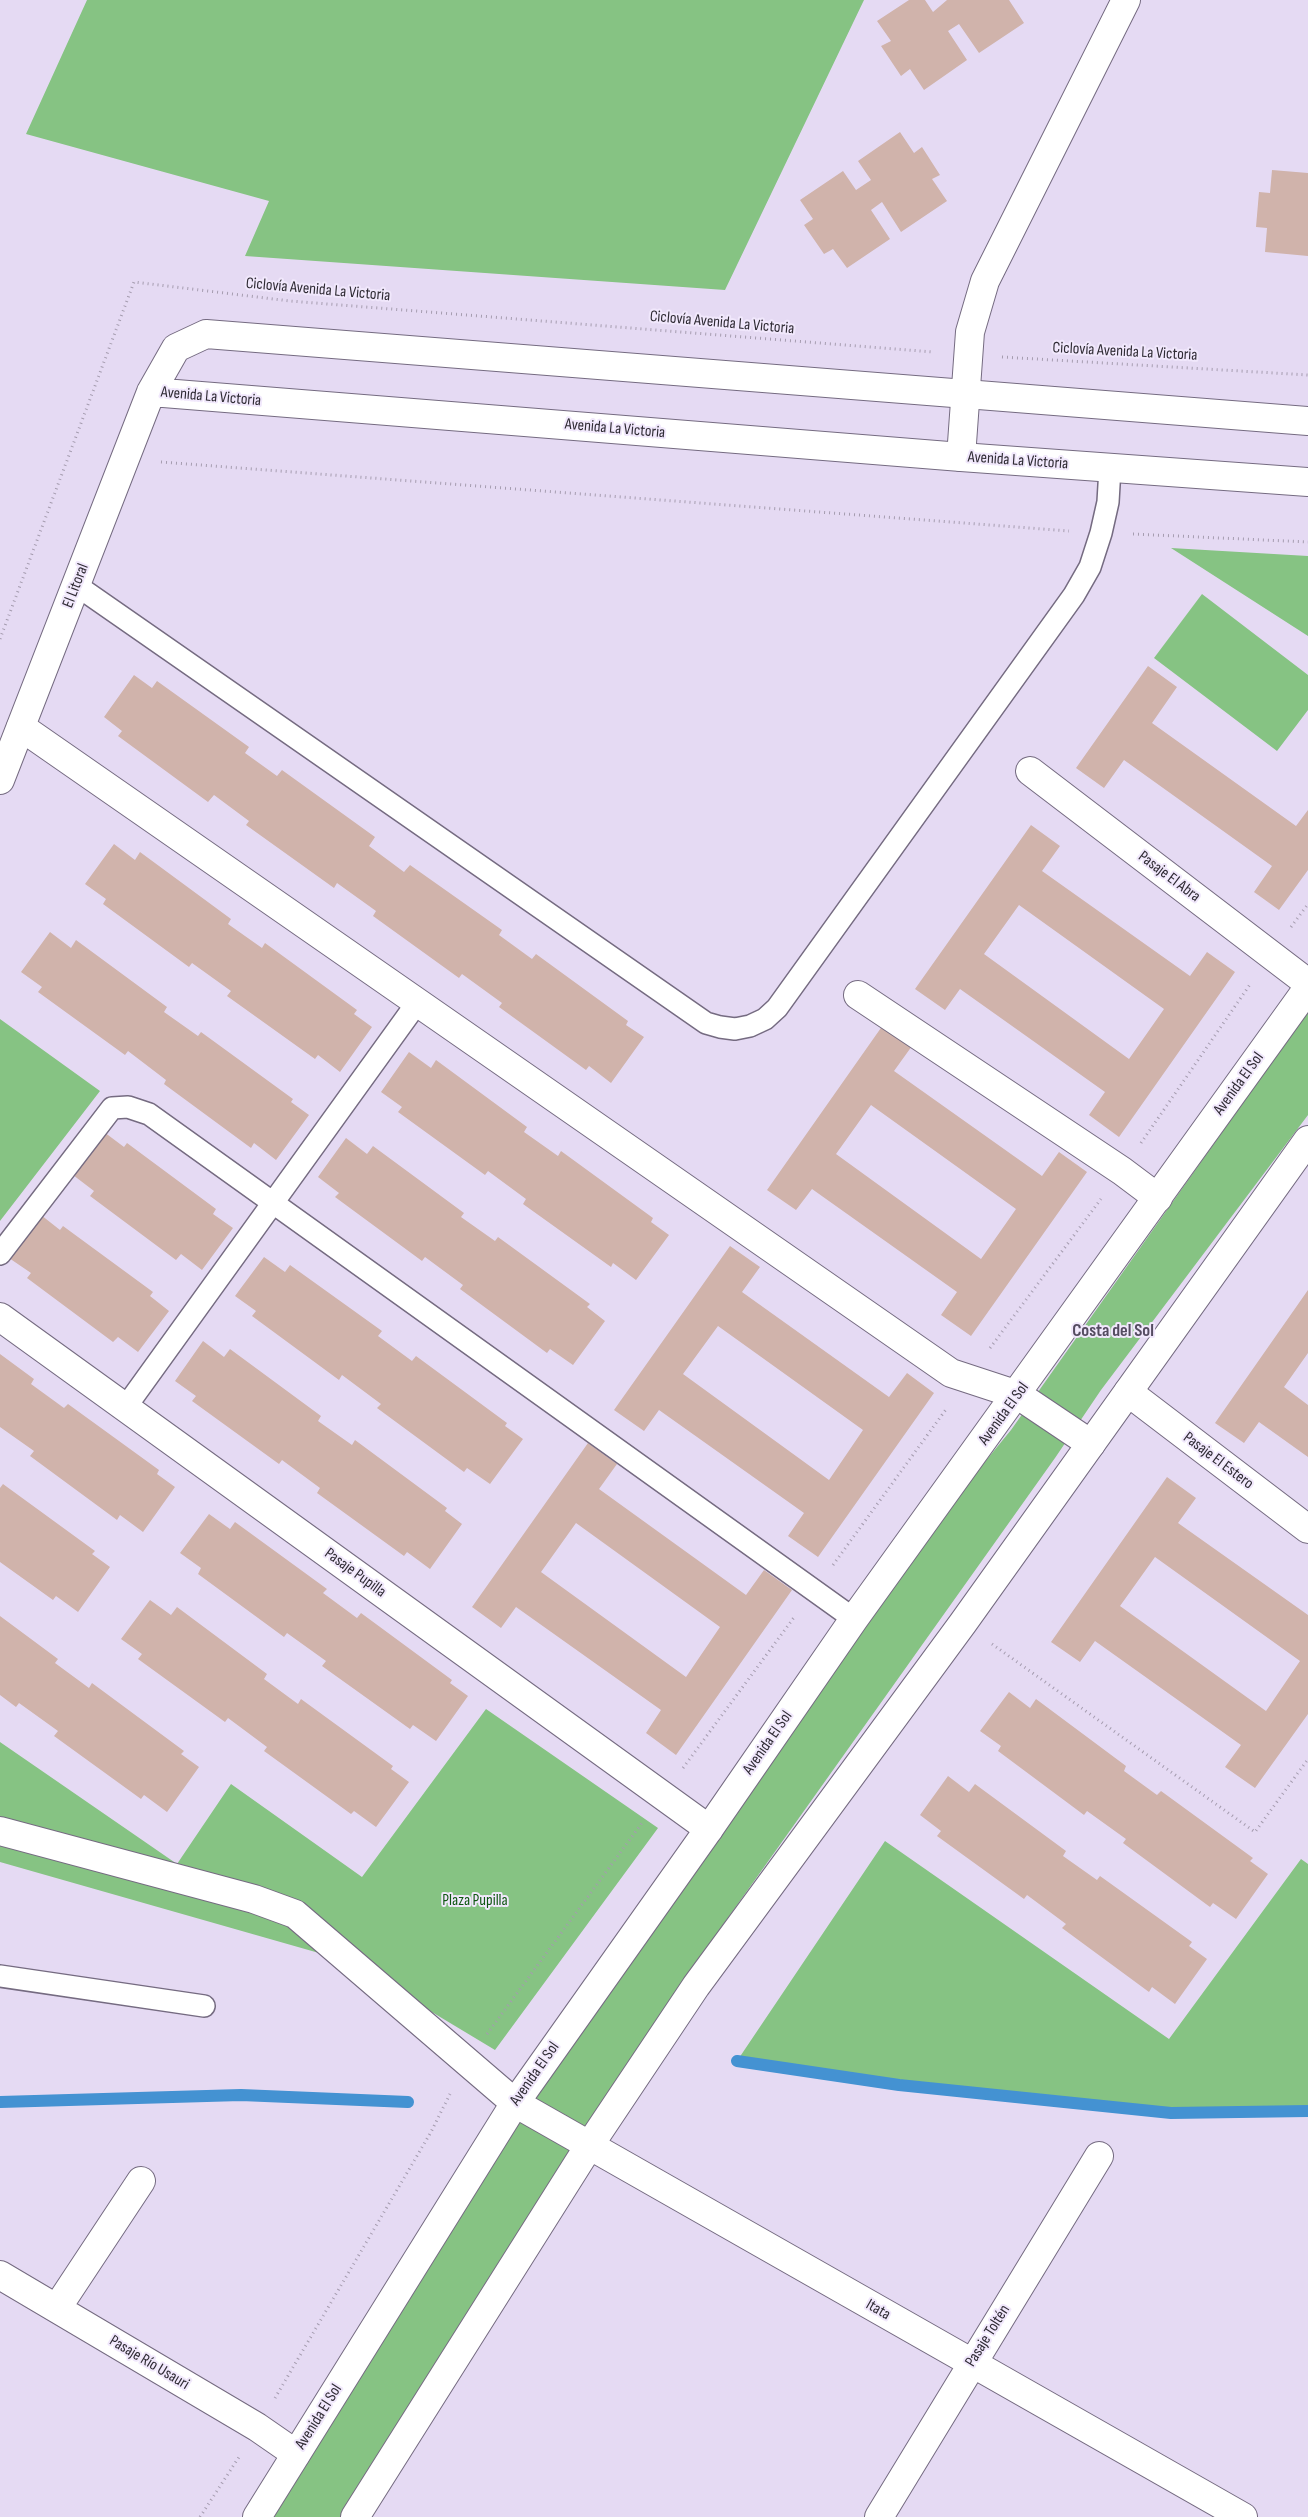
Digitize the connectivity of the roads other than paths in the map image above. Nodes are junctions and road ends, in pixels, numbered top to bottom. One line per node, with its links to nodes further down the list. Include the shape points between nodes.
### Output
1 (1126, 0): 3 (street, via 985,281 970,332)
2 (151, 392): 3 (street, Avenida La Victoria, via 176,348 206,334); 5 (street, Avenida La Victoria); 8 (street, El Litoral)
3 (966, 393): 4 (street, Avenida La Victoria); 5 (street)
4 (1308, 421)
5 (961, 457): 6 (street, Avenida La Victoria)
6 (1110, 468): 7 (street, Avenida La Victoria); 8 (lane, via 1108,502 1101,533 1090,567 1074,595 777,1008 765,1019 735,1029 706,1023)
7 (1308, 482)
8 (76, 586): 9 (street, El Litoral)
9 (21, 727): 11 (street, El Litoral); 15 (street)
10 (1030, 771): 12 (street, Pasaje El Abra)
11 (0, 780)
12 (1308, 983)
13 (1308, 988): 17 (street, Avenida El Sol)
14 (858, 995): 17 (street)
15 (417, 1003): 18 (lane); 22 (street, via 951,1373)
16 (1308, 1140): 21 (street)
17 (1158, 1198): 22 (street, Avenida El Sol)
18 (272, 1203): 19 (lane, via 149,1114 128,1107 112,1108); 23 (lane); 26 (lane)
19 (0, 1254)
20 (0, 1317): 23 (street, Pasaje Pupilla)
21 (1128, 1392): 24 (street); 25 (street, Pasaje El Estero)
22 (1018, 1395): 24 (street); 26 (street, Avenida El Sol)
23 (125, 1408): 27 (street, Pasaje Pupilla)
24 (1091, 1444): 32 (street, via 696,1986)
25 (1308, 1530)
26 (854, 1619): 27 (street, Avenida El Sol)
27 (709, 1829): 31 (street, Avenida El Sol)
28 (0, 1831): 31 (street, Itata, via 254,1899 295,1914)
29 (0, 1976): 30 (lane)
30 (204, 2006)
31 (515, 2103): 32 (street, Itata); 38 (street, Avenida El Sol)
32 (589, 2146): 37 (street, Itata); 40 (street)
33 (1099, 2156): 37 (street, Pasaje Toltén)
34 (141, 2181): 36 (street)
35 (0, 2275): 36 (street, Pasaje Río Usauri)
36 (57, 2308): 38 (street, Pasaje Río Usauri, via 257,2427)
37 (971, 2363): 41 (street, Pasaje Toltén); 42 (street, Itata)
38 (296, 2454): 39 (street, Avenida El Sol)
39 (257, 2517)
40 (355, 2517)
41 (879, 2517)
42 (1243, 2517)

